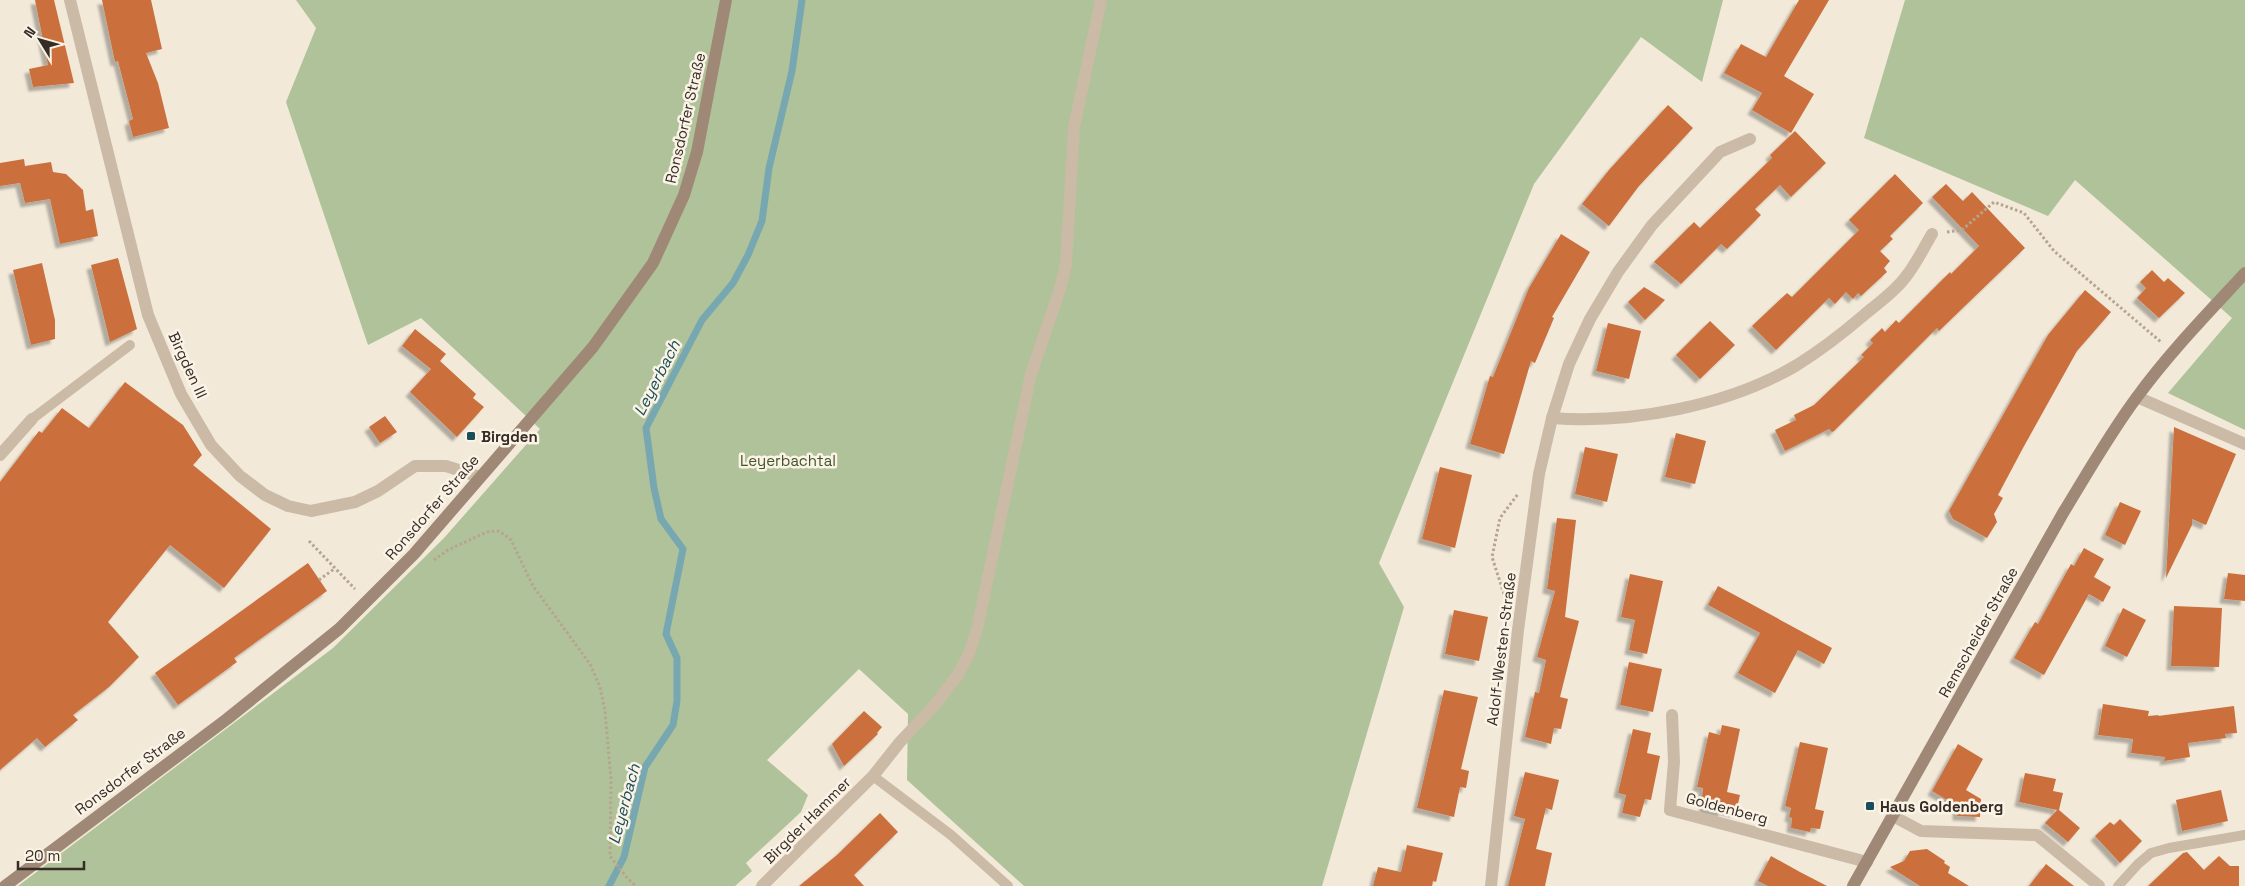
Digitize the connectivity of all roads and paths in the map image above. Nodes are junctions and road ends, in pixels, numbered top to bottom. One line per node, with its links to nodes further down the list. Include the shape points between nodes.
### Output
1 (70, 0): 15 (street, Birgden III, via 148,315 181,394 212,445 240,476 265,495 288,506 311,511 355,502 378,491 414,466 446,466)
2 (726, 0): 15 (main road, Ronsdorfer Straße, via 697,152 684,195 657,256 593,347)
3 (1101, 0): 23 (street, Birgder Hammer, via 1074,128 1066,264 1032,374 977,629 957,676)
4 (1750, 139): 10 (street, Adolf-Westen-Straße, via 1720,152 1652,224 1634,248 1590,319 1569,364)
5 (1932, 234): 7 (path, via 1962,230 1994,202 2024,212 2054,251); 10 (street, via 1903,280 1837,338 1797,365 1756,386 1641,415)
6 (2245, 273): 9 (main road, Remscheider Straße)
7 (2145, 330)
8 (130, 345): 11 (lane)
9 (2137, 397): 12 (street); 24 (main road, Remscheider Straße, via 2064,513)
10 (1552, 418): 14 (street, Adolf-Westen-Straße)
11 (32, 419): 13 (street)
12 (2245, 444)
13 (0, 455)
14 (1539, 474): 21 (path, via 1525,484 1500,518 1492,557); 31 (street, Adolf-Westen-Straße, via 1518,630)
15 (480, 476): 17 (main road, Ronsdorfer Straße)
16 (309, 541): 18 (path)
17 (414, 554): 27 (main road, Ronsdorfer Straße, via 339,629 227,719); 28 (path, via 424,564 488,532 498,531 511,540 533,586 590,664 600,686 611,779 610,856)
18 (334, 569): 19 (path); 20 (path)
19 (320, 580)
20 (355, 589)
21 (1505, 597)
22 (1672, 715): 26 (street, Goldenberg, via 1674,762 1670,810)
23 (873, 776): 29 (street, Birgder Hammer); 30 (lane, via 951,835)
24 (1893, 816): 26 (main road, Remscheider Straße); 33 (street, via 1921,831 2037,835)
25 (2245, 835): 34 (lane, via 2151,853)
26 (1867, 862): 32 (main road, Remscheider Straße)
27 (5, 886)
28 (636, 886)
29 (762, 886)
30 (1008, 886)
31 (1491, 886)
32 (1853, 886)
33 (2099, 886)
34 (2118, 886)

